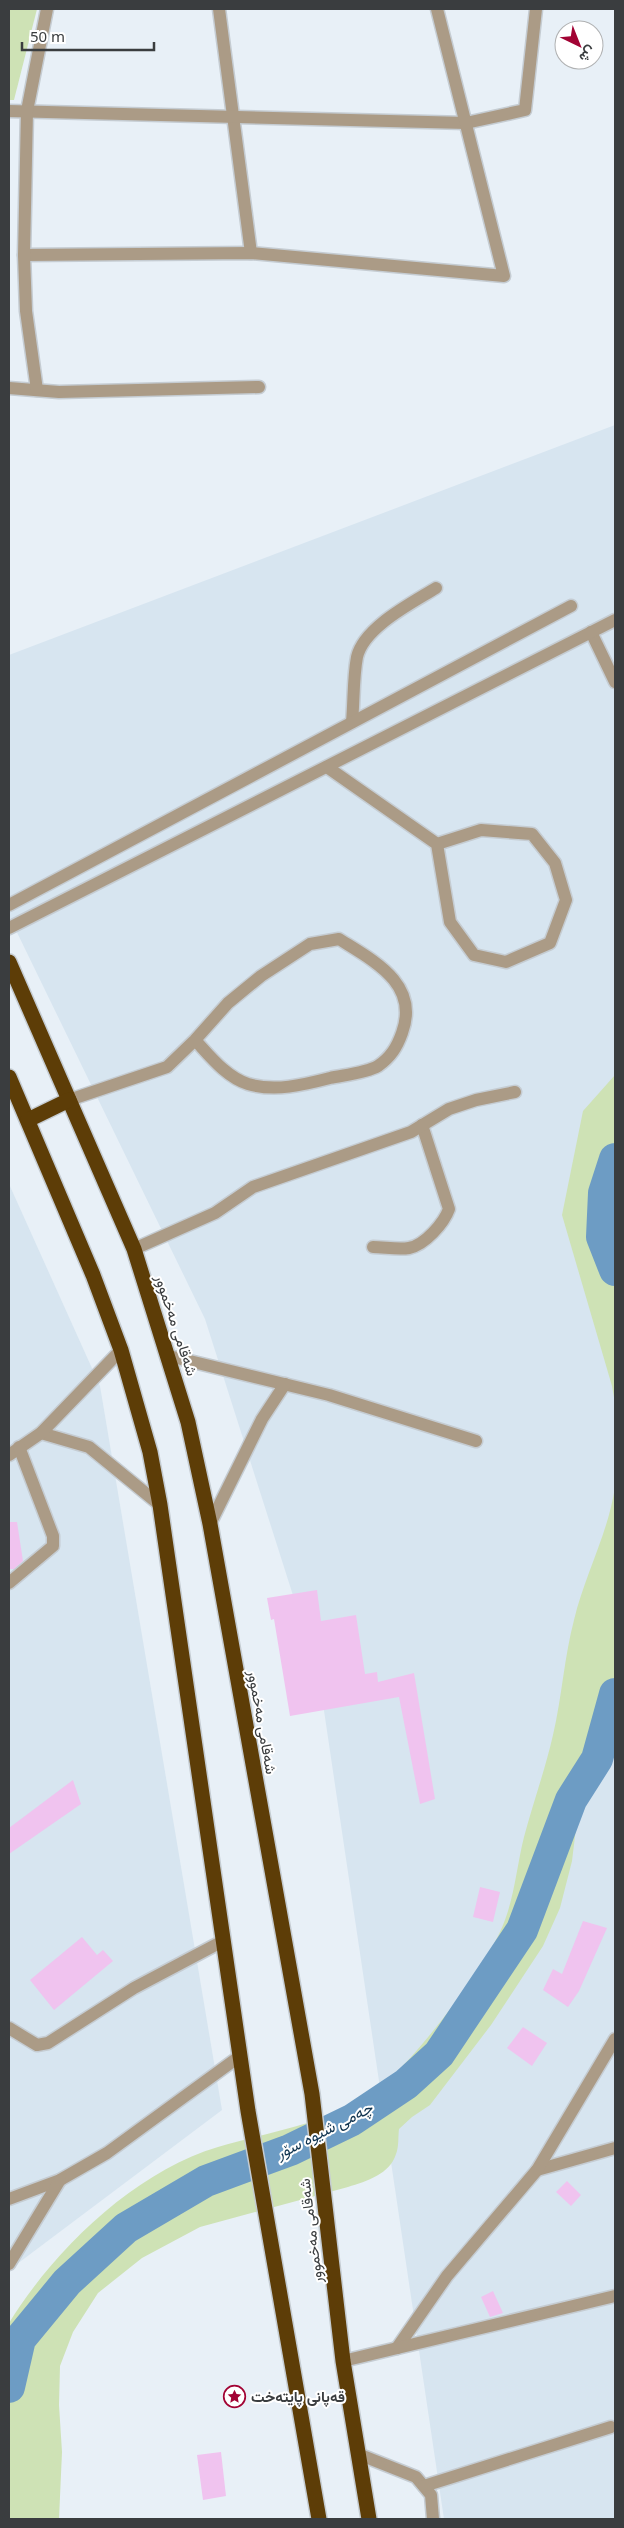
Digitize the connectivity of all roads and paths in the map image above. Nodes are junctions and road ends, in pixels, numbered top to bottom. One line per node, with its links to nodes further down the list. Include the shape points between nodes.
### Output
1 (47, 9): 6 (street)
2 (220, 9): 7 (street)
3 (437, 9): 8 (street)
4 (536, 9): 8 (street, via 526,110)
5 (9, 111): 6 (street)
6 (27, 111): 7 (street); 10 (street)
7 (232, 116): 8 (street); 9 (street)
8 (466, 123): 9 (street, via 504,276)
9 (251, 252): 10 (street)
10 (24, 255): 13 (street, via 26,311)
11 (259, 387): 13 (street)
12 (9, 388): 13 (street)
13 (37, 390)
14 (436, 588): 19 (street, via 385,620 367,639 357,656)
15 (571, 606): 19 (street)
16 (615, 620): 17 (street)
17 (592, 632): 18 (street); 20 (street)
18 (614, 677)
19 (352, 722): 22 (street)
20 (327, 766): 21 (street); 23 (street)
21 (437, 844): 21 (street, via 481,830 532,834 555,863 566,900 550,943 506,962 474,955 450,922)
22 (9, 905)
23 (9, 928)
24 (9, 962): 28 (highway, شەقامی مەخموور)
25 (195, 1040): 25 (street, via 218,1065 245,1083 268,1089 312,1083 377,1066 396,1050 406,1024 403,991 381,966 339,939 310,944 254,981); 28 (street, via 167,1067)
26 (9, 1077): 29 (highway)
27 (515, 1092): 30 (street, via 449,1109)
28 (69, 1100): 29 (highway); 32 (highway, شەقامی مەخموور)
29 (28, 1120): 33 (highway)
30 (422, 1125): 31 (street, via 449,1209 445,1221 410,1248); 32 (street, via 411,1132 253,1187 215,1213)
31 (374, 1247)
32 (134, 1249): 34 (highway, شەقامی مەخموور)
33 (121, 1350): 36 (street); 39 (highway, via 150,1452)
34 (169, 1356): 35 (street); 40 (highway, شەقامی مەخموور, via 188,1422)
35 (285, 1384): 37 (street); 40 (street, via 262,1419)
36 (41, 1433): 38 (street); 39 (street, via 89,1447)
37 (476, 1440)
38 (14, 1451): 41 (street, via 53,1536 53,1546)
39 (160, 1505): 42 (highway)
40 (210, 1524): 53 (highway, شەقامی مەخموور, via 312,2094)
41 (9, 1583)
42 (223, 1941): 43 (street, via 134,1988 48,2043 37,2045); 45 (highway)
43 (9, 2028)
44 (615, 2039): 47 (street)
45 (240, 2056): 48 (street, via 108,2152); 57 (highway)
46 (615, 2148): 47 (street)
47 (537, 2170): 52 (street, via 447,2276)
48 (60, 2180): 49 (street); 50 (street)
49 (9, 2199)
50 (9, 2264)
51 (615, 2296): 52 (street)
52 (397, 2348): 53 (street)
53 (343, 2361): 55 (highway, شەقامی مەخموور)
54 (611, 2427): 56 (street)
55 (358, 2454): 56 (street, via 416,2477); 58 (highway, شەقامی مەخموور)
56 (424, 2486): 59 (street, via 431,2495)
57 (319, 2519)
58 (368, 2519)
59 (433, 2519)

